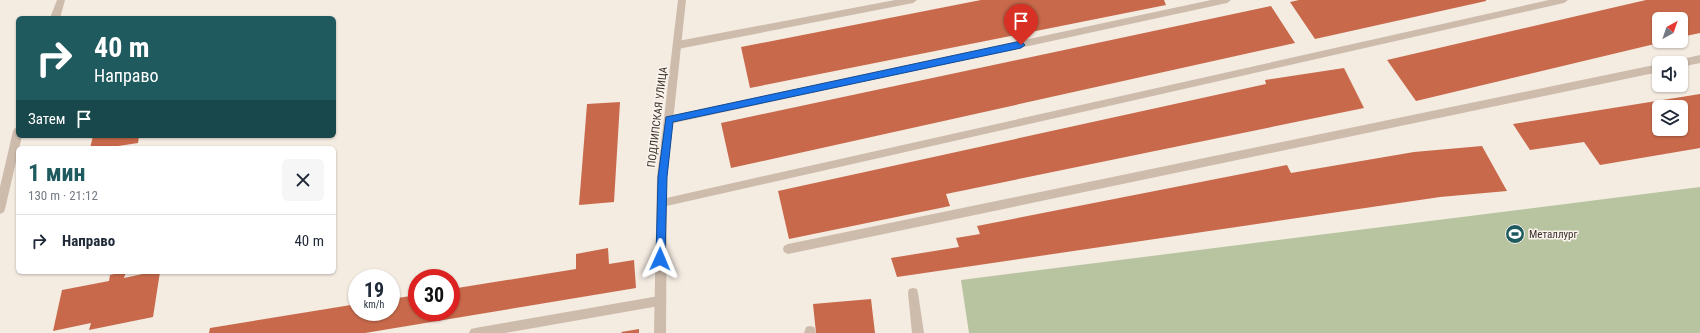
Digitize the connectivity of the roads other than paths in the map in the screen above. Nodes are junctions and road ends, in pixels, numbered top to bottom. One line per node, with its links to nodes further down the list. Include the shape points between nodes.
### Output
1 (61, 0): 6 (street)
2 (682, 0): 7 (street, ПОДЛИПСКАЯ УЛИЦА)
3 (913, 0): 7 (street)
4 (1227, 0): 11 (street)
5 (1564, 0): 13 (street)
6 (56, 16)
7 (678, 46): 11 (street, ПОДЛИПСКАЯ УЛИЦА)
8 (1700, 59): 9 (street)
9 (1688, 62)
10 (1652, 69): 15 (street)
11 (669, 120): 13 (street, ПОДЛИПСКАЯ УЛИЦА, via 662,177)
12 (16, 138): 14 (street)
13 (662, 203): 17 (street, ПОДЛИПСКАЯ УЛИЦА)
14 (0, 209)
15 (788, 249)
16 (913, 293): 20 (street)
17 (659, 301): 18 (street); 19 (street, ПОДЛИПСКАЯ УЛИЦА)
18 (475, 333)
19 (660, 333)
20 (918, 333)

